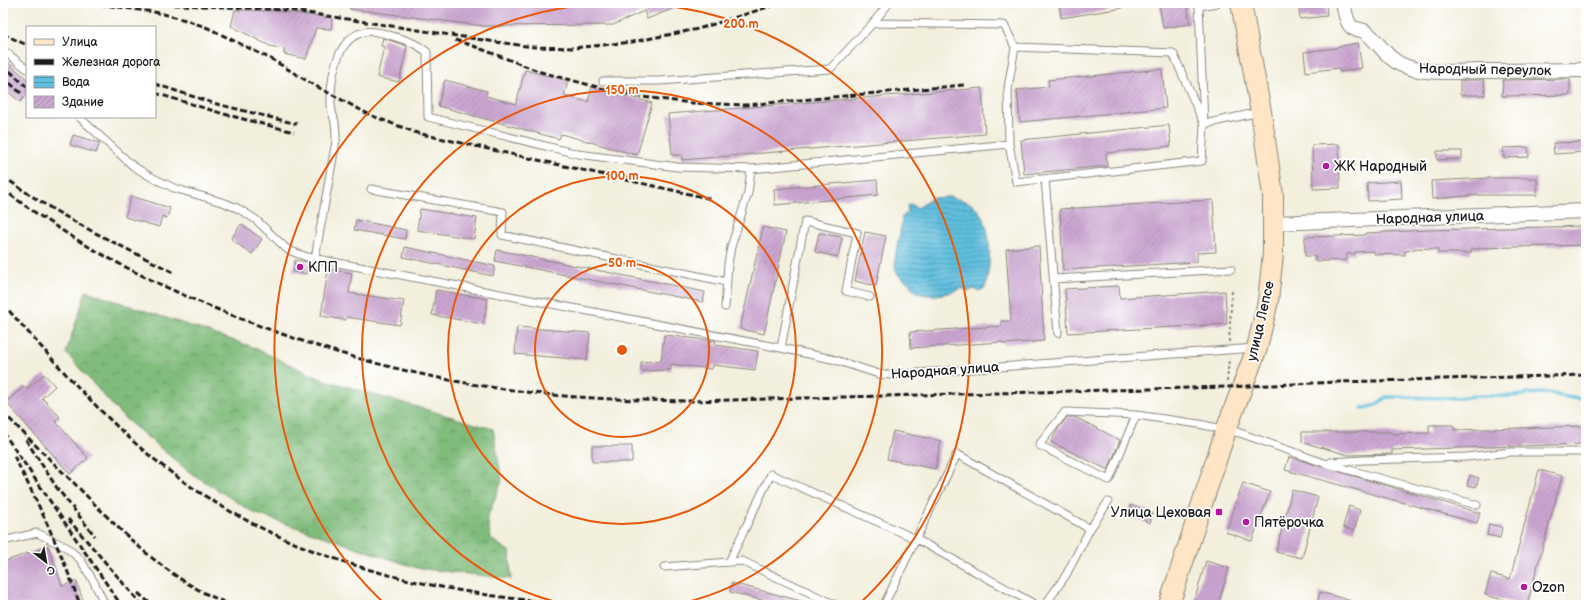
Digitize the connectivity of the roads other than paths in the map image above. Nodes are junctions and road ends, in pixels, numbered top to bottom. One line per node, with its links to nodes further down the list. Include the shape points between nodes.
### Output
1 (889, 3): 5 (lane)
2 (1217, 3): 13 (lane, via 1199,6)
3 (1241, 3): 11 (main road, улица Лепсе)
4 (1343, 3): 9 (street, Народный переулок, via 1351,26 1367,33 1395,61 1412,68 1439,71)
5 (873, 23): 6 (lane, via 1004,25); 10 (lane, via 830,69 659,81)
6 (1015, 47): 13 (lane, via 1173,53); 14 (lane, via 1008,88)
7 (3, 50): 8 (lane)
8 (26, 68)
9 (1586, 70)
10 (603, 81)
11 (1261, 112): 13 (lane); 19 (main road, улица Лепсе)
12 (80, 118): 20 (lane, Народная улица, via 133,166 151,177 174,188 239,209 259,222 288,250)
13 (1204, 124): 16 (lane, via 1202,162)
14 (1009, 144): 15 (lane); 16 (lane, via 1016,182)
15 (752, 169): 20 (lane, via 678,168 578,154 428,117 428,52 405,39 378,32 363,32 351,38 342,49 333,75 331,105 336,124 336,141); 23 (lane, via 748,193 731,247)
16 (1045, 179): 22 (lane)
17 (371, 189): 23 (lane, via 503,212 502,235)
18 (1586, 211): 19 (street, Народная улица)
19 (1274, 223): 28 (main road, улица Лепсе, via 1274,254 1268,301)
20 (315, 258): 27 (lane, Народная улица)
21 (1231, 269): 22 (lane)
22 (1054, 279): 26 (lane)
23 (727, 282): 25 (lane)
24 (870, 297): 27 (lane, via 846,290 857,233 805,221)
25 (725, 307)
26 (1058, 333)
27 (781, 348): 28 (lane, Народная улица, via 890,375)
28 (1257, 348): 30 (main road, улица Лепсе)
29 (1136, 415): 29 (lane, via 1109,480 1039,446 1065,412); 30 (lane)
30 (1226, 430): 32 (lane); 45 (main road, улица Лепсе)
31 (1586, 452): 32 (lane, via 1511,452 1466,457)
32 (1324, 463): 34 (lane)
33 (1108, 502): 35 (lane)
34 (1477, 504)
35 (1090, 529): 36 (lane, via 957,454); 44 (lane, via 1066,575)
36 (916, 539): 38 (lane, via 771,474); 42 (lane); 43 (lane)
37 (3, 541): 40 (lane, via 37,533 66,548 80,559)
38 (729, 562): 39 (lane); 41 (lane, via 742,562)
39 (664, 567)
40 (105, 605)
41 (836, 605)
42 (884, 605)
43 (1036, 605)
44 (1045, 605)
45 (1169, 605)

